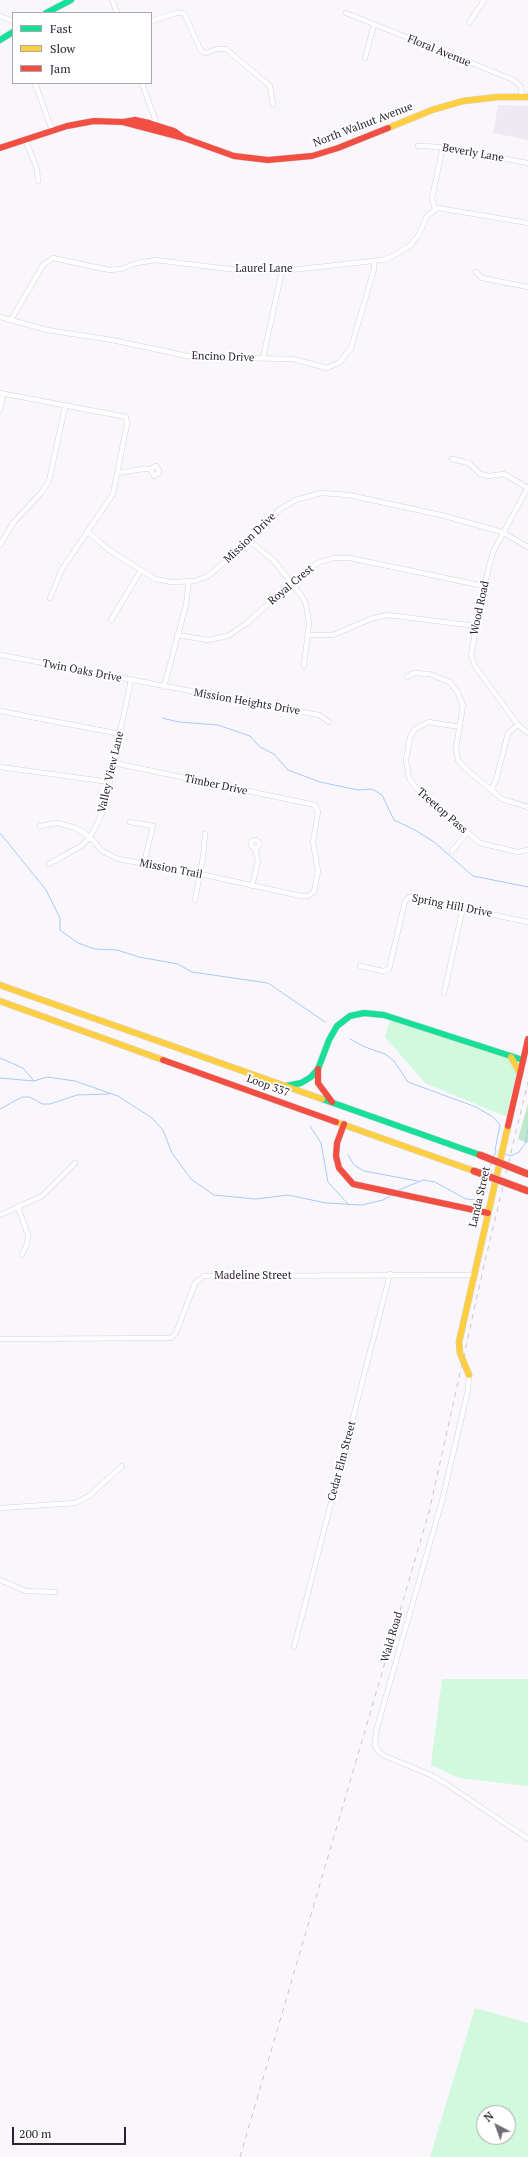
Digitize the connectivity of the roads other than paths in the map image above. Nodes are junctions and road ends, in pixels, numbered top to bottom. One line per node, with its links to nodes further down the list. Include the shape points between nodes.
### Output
1 (71, 0): 4 (main road)
2 (112, 0): 5 (street)
3 (484, 0): 10 (street)
4 (48, 12)
5 (117, 12)
6 (346, 13): 11 (street, Floral Avenue)
7 (0, 16): 8 (street)
8 (12, 21)
9 (152, 21): 18 (street, via 184,13 201,51 206,53 226,49 270,86)
10 (469, 23)
11 (374, 25): 14 (street); 17 (street, Floral Avenue, via 514,80 521,87)
12 (12, 33): 13 (main road)
13 (0, 40)
14 (365, 58)
15 (35, 84): 21 (street)
16 (142, 84): 20 (street, via 155,119)
17 (525, 97): 22 (main road, North Walnut Avenue, via 475,99 452,104 338,148 299,158 248,158)
18 (274, 105)
19 (123, 122): 20 (main road, North Walnut Avenue, via 135,120); 21 (main road, North Walnut Avenue, via 87,122); 22 (main road, North Walnut Avenue)
20 (154, 124): 22 (main road, North Walnut Avenue, via 174,131)
21 (52, 130): 23 (main road, North Walnut Avenue)
22 (184, 138)
23 (25, 139): 26 (main road, North Walnut Avenue); 28 (street)
24 (418, 146): 25 (street, Beverly Lane)
25 (443, 147): 27 (street, Beverly Lane); 29 (street, via 432,198)
26 (0, 148)
27 (528, 163)
28 (38, 181)
29 (435, 209): 30 (street, via 446,208); 31 (street, Laurel Lane, via 411,245 391,257)
30 (528, 223)
31 (374, 261): 32 (street, Laurel Lane); 37 (street, Encino Drive, via 374,269 351,348 340,362 322,368 297,360)
32 (282, 271): 36 (street, Laurel Lane, via 238,270 155,260 110,270 54,258 43,265); 37 (street)
33 (476, 272): 34 (street, via 482,278)
34 (528, 287)
35 (0, 317): 36 (street, Encino Drive)
36 (11, 320): 37 (street, Encino Drive, via 47,330 112,340 192,357)
37 (263, 358)
38 (2, 394): 39 (street); 40 (street)
39 (65, 407): 43 (street, via 126,417); 48 (street, via 49,481 13,523)
40 (0, 409)
41 (452, 459): 44 (street, via 469,463 480,474 504,474)
42 (150, 469): 43 (street)
43 (118, 473): 45 (street, via 113,494)
44 (528, 487): 46 (street, Wood Road)
45 (87, 531): 50 (street, Mission Drive, via 109,550); 54 (street, via 62,569)
46 (502, 532): 47 (street, Mission Drive, via 445,516 349,495 328,493 309,495 284,506 271,516); 49 (street, Mission Drive); 53 (street, Wood Road, via 493,552)
47 (250, 540): 51 (street, Mission Drive, via 208,576); 52 (street, via 271,558)
48 (0, 545)
49 (528, 547)
50 (141, 570): 51 (street, Mission Drive, via 161,581); 55 (street)
51 (189, 581): 57 (street, via 186,605)
52 (291, 583): 53 (street, Royal Crest, via 320,562 345,557); 57 (street, Royal Crest, via 247,623 228,636 208,640); 58 (street, via 301,595 307,609)
53 (484, 586): 56 (street, Wood Road)
54 (50, 598)
55 (112, 620)
56 (476, 626): 58 (street, via 388,615 373,618 333,635); 66 (street, Wood Road, via 471,651 473,664)
57 (177, 635): 63 (street)
58 (308, 635): 60 (street)
59 (0, 655): 62 (street, Twin Oaks Drive)
60 (304, 665)
61 (407, 677): 67 (street, via 414,673 429,674 450,682 458,692 463,706)
62 (132, 680): 63 (street, Twin Oaks Drive); 69 (street, Valley View Lane)
63 (164, 687): 65 (street, Mission Heights Drive, via 320,715)
64 (0, 711): 69 (street)
65 (329, 722)
66 (518, 725): 68 (street); 73 (street, via 508,733 496,780)
67 (460, 727): 73 (street, via 456,748 458,760); 77 (street, Treetop Pass, via 434,722 419,726 410,737 406,766 409,778 416,788)
68 (528, 733)
69 (120, 734): 70 (street, Valley View Lane)
70 (114, 763): 72 (street, Valley View Lane); 87 (street, Timber Drive, via 317,807 313,842 318,876)
71 (0, 767): 72 (street)
72 (110, 782): 79 (street, Valley View Lane, via 102,814)
73 (490, 790): 74 (street, via 502,799)
74 (528, 807)
75 (130, 822): 84 (street, via 152,826)
76 (40, 826): 79 (street, Mission Trail, via 67,824)
77 (467, 833): 81 (street, Treetop Pass, via 487,846 516,852); 82 (street)
78 (205, 834): 85 (street)
79 (90, 837): 83 (street, Valley View Lane, via 72,852); 84 (street, Mission Trail, via 101,850 112,857)
80 (255, 849): 86 (street, via 258,861)
81 (528, 850)
82 (452, 851)
83 (49, 864)
84 (144, 864): 85 (street, Mission Trail)
85 (200, 874): 86 (street, Mission Trail); 88 (street)
86 (252, 886): 87 (street, Mission Trail, via 301,896)
87 (311, 895)
88 (195, 900)
89 (463, 907): 90 (street, Spring Hill Drive); 91 (street, Spring Hill Drive, via 411,896 407,898 389,969 382,971); 93 (street)
90 (528, 922)
91 (360, 966)
92 (0, 985): 100 (main road)
93 (444, 993)
94 (0, 1001): 102 (main road, Loop 337)
95 (528, 1039): 97 (main road, Landa Street)
96 (507, 1054): 97 (main road); 98 (main road, via 384,1015 364,1012 350,1016 337,1026); 99 (main road, via 516,1063)
97 (523, 1060): 99 (main road, Landa Street)
98 (318, 1069): 100 (main road, via 301,1083); 101 (main road, via 318,1083)
99 (520, 1073): 107 (main road, Landa Street)
100 (285, 1086): 101 (main road)
101 (334, 1103): 104 (main road, bridge)
102 (344, 1124): 105 (main road, Loop 337, bridge); 107 (main road, via 337,1143 336,1156 339,1168 353,1184)
103 (75, 1163): 106 (street, via 47,1192)
104 (528, 1174)
105 (528, 1191)
106 (18, 1207): 108 (street); 109 (street, via 28,1235 28,1244)
107 (488, 1213): 111 (main road, Landa Street)
108 (0, 1215)
109 (22, 1255)
110 (390, 1274): 111 (street, Madeline Street); 112 (street, Madeline Street, via 204,1276 195,1283 176,1333 171,1338); 119 (street, Cedar Elm Street)
111 (474, 1275): 113 (main road, Landa Street, via 459,1342)
112 (0, 1339)
113 (462, 1360): 114 (main road, Wald Road)
114 (469, 1375): 120 (street, Wald Road, via 468,1390 442,1501 376,1731 374,1746 382,1754 445,1783)
115 (122, 1466): 116 (street, via 94,1492 75,1503)
116 (0, 1508)
117 (0, 1580): 118 (street, via 26,1591)
118 (55, 1592)
119 (294, 1647)
120 (528, 1839)

